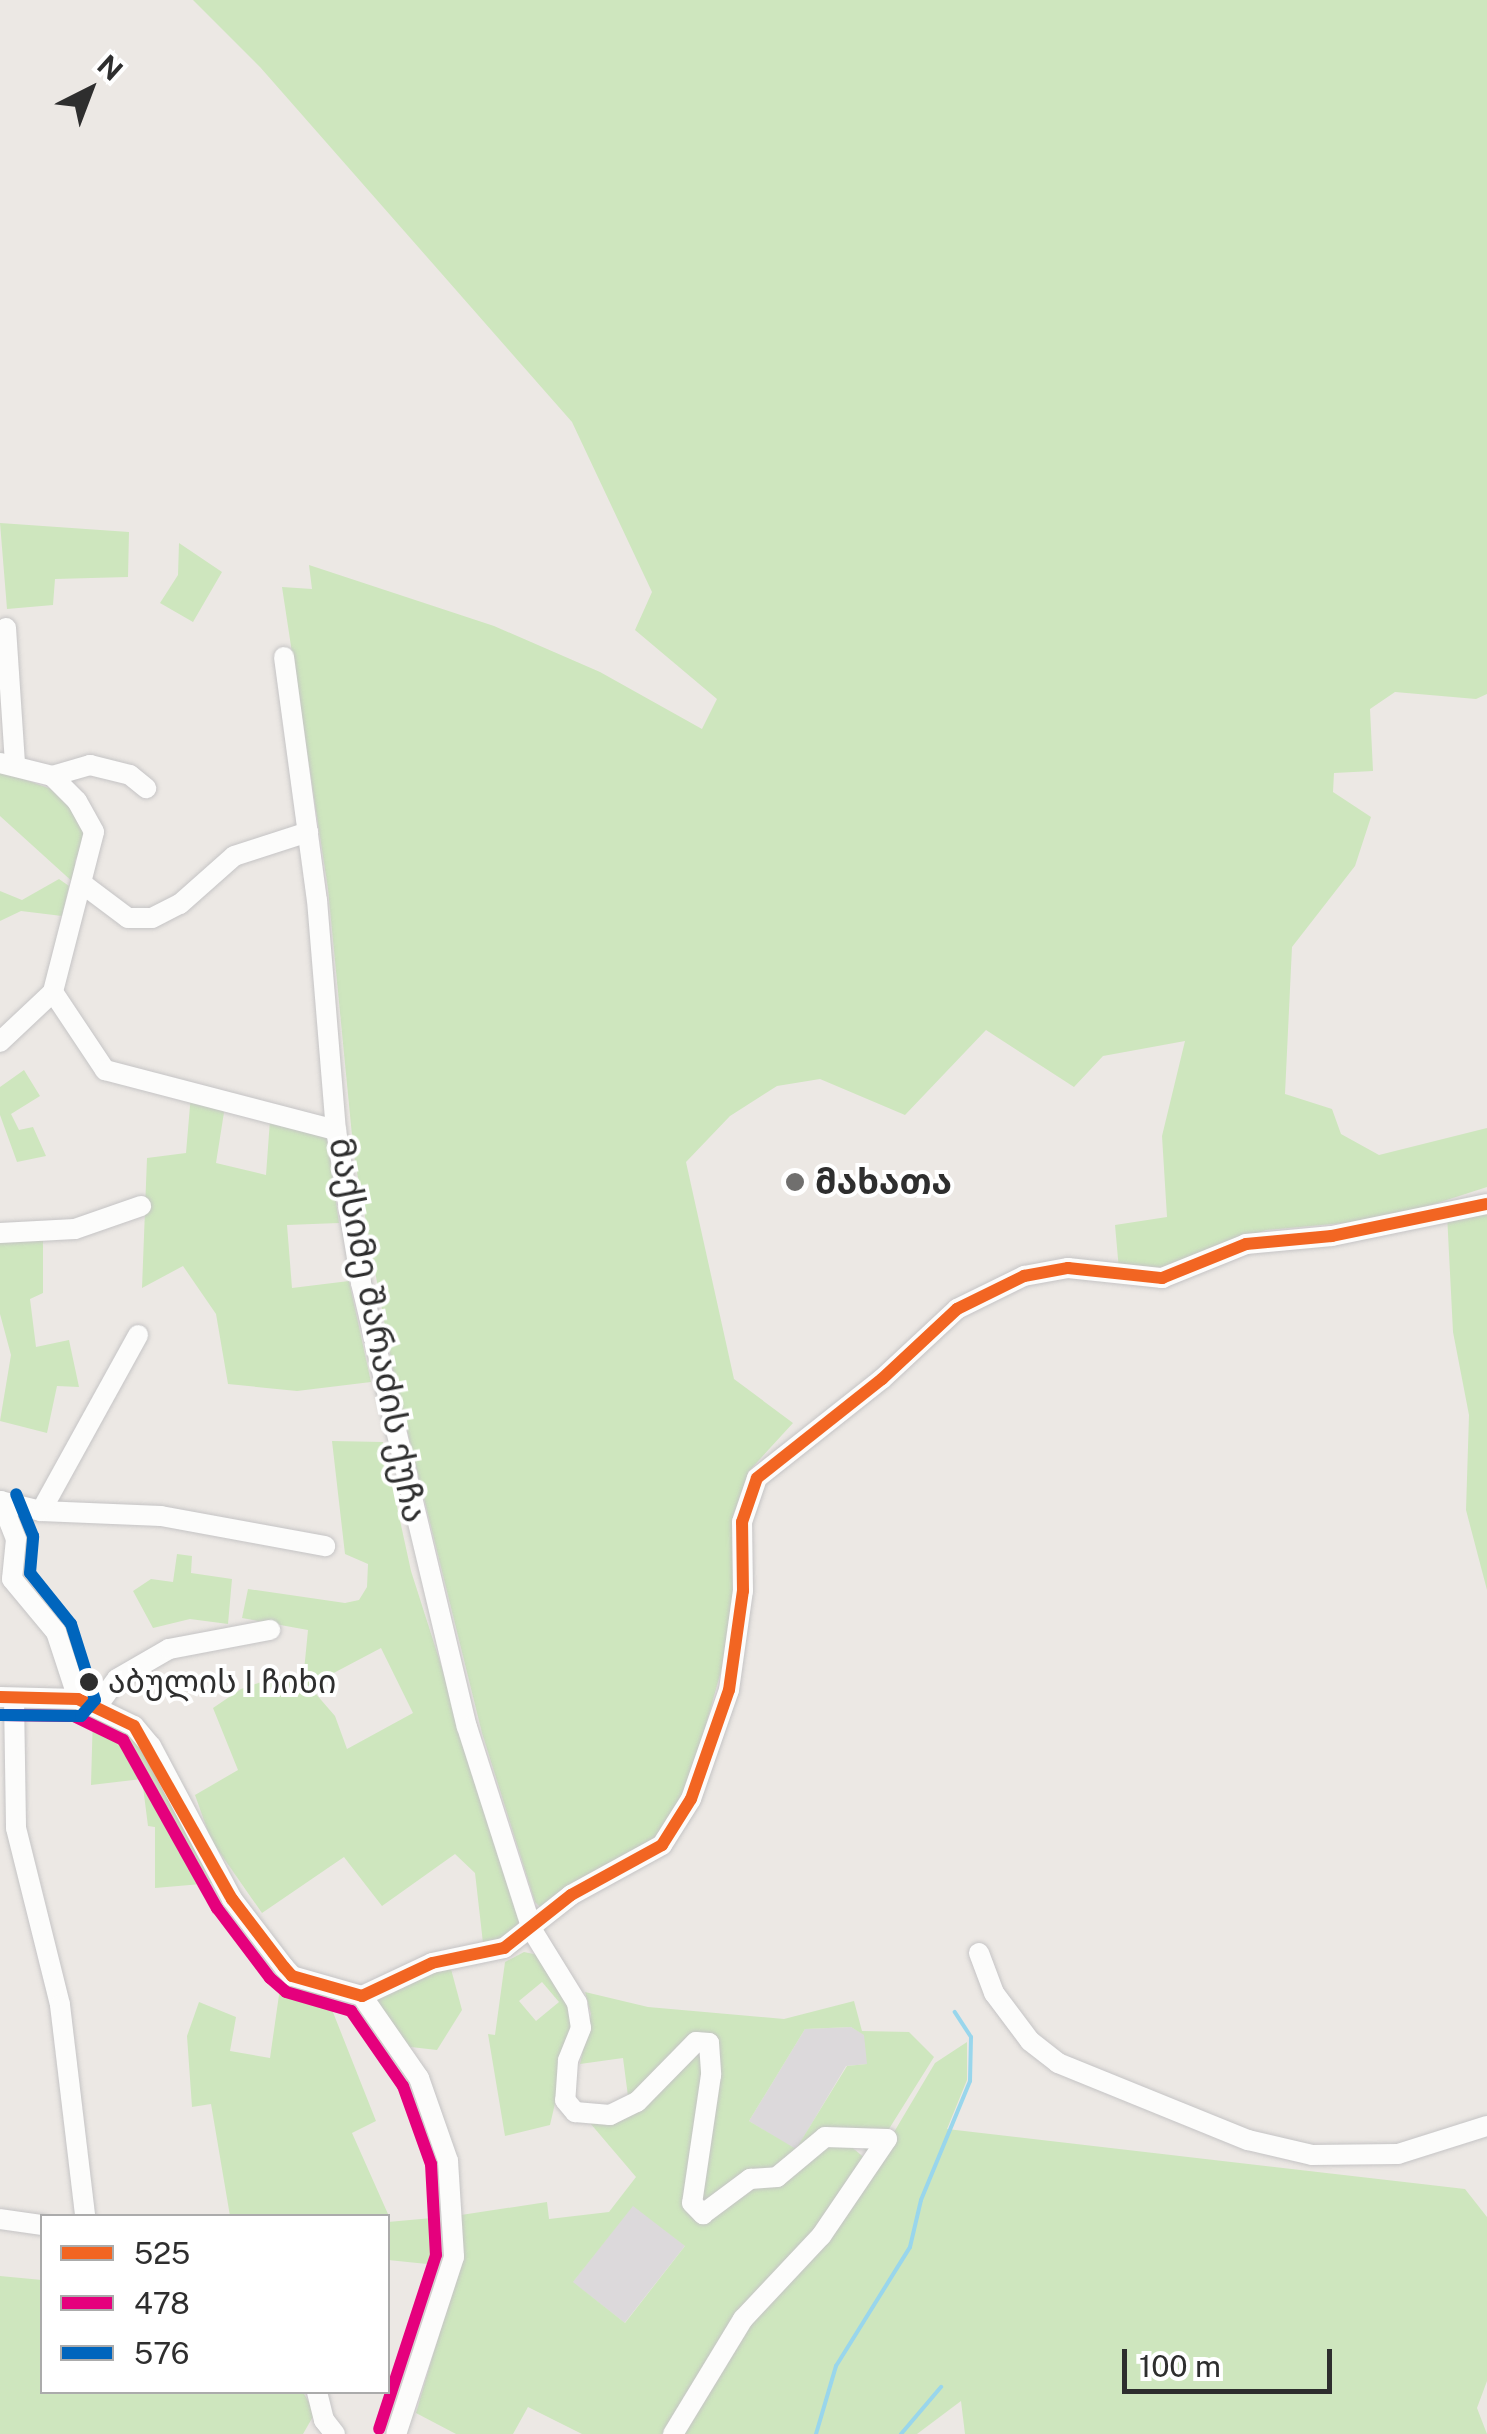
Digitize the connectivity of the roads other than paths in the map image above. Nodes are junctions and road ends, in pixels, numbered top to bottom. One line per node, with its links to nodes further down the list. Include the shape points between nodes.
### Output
1 (6, 628): 3 (street)
2 (284, 657): 6 (street, მაქსიმე შარაძის ქუჩა)
3 (8, 763): 4 (street)
4 (52, 776): 5 (street, via 75,764 103,767); 7 (street, via 90,818 94,832)
5 (146, 788)
6 (308, 832): 7 (street, via 234,856 180,904 152,918 128,918); 10 (street, მაქსიმე შარაძის ქუჩა)
7 (84, 885): 8 (street)
8 (53, 992): 9 (street); 10 (street, via 105,1070)
9 (0, 1042)
10 (336, 1130): 22 (street, მაქსიმე შარაძის ქუჩა, via 397,1446 467,1727)
11 (1487, 1204): 22 (street, via 1332,1236 1246,1244 1162,1278 1068,1268 1024,1276 957,1308 757,1478 742,1522 743,1592 729,1690 691,1799 654,1854 571,1895)
12 (141, 1206): 13 (street, via 76,1228)
13 (0, 1233)
14 (138, 1335): 16 (street)
15 (0, 1501): 16 (street); 18 (street, via 16,1540)
16 (41, 1511): 17 (street, via 138,1512)
17 (325, 1546)
18 (6, 1579): 21 (street, via 56,1632)
19 (270, 1630): 21 (street, via 169,1649)
20 (7, 1698): 21 (street); 26 (street, via 16,1828 60,2004)
21 (88, 1702): 24 (street, via 151,1746 200,1846 292,1976)
22 (532, 1930): 24 (street, via 504,1948 432,1963); 32 (street, მაქსიმე შარაძის ქუჩა, via 577,2003 581,2028 568,2061 565,2100 575,2112 610,2114 637,2102 696,2042 709,2043 712,2075 692,2204 698,2212 709,2212 750,2179 777,2177 825,2137 886,2140 820,2236 743,2319)
23 (979, 1953): 25 (street, via 994,1993 1030,2041 1058,2063 1248,2140 1312,2154 1398,2154)
24 (362, 1996): 31 (street, via 425,2092 448,2161 454,2212 444,2302)
25 (1487, 2126)
26 (86, 2214)
27 (0, 2219): 28 (street)
28 (40, 2224)
29 (318, 2394): 30 (street, via 324,2420)
30 (336, 2434)
31 (396, 2434)
32 (674, 2434)

